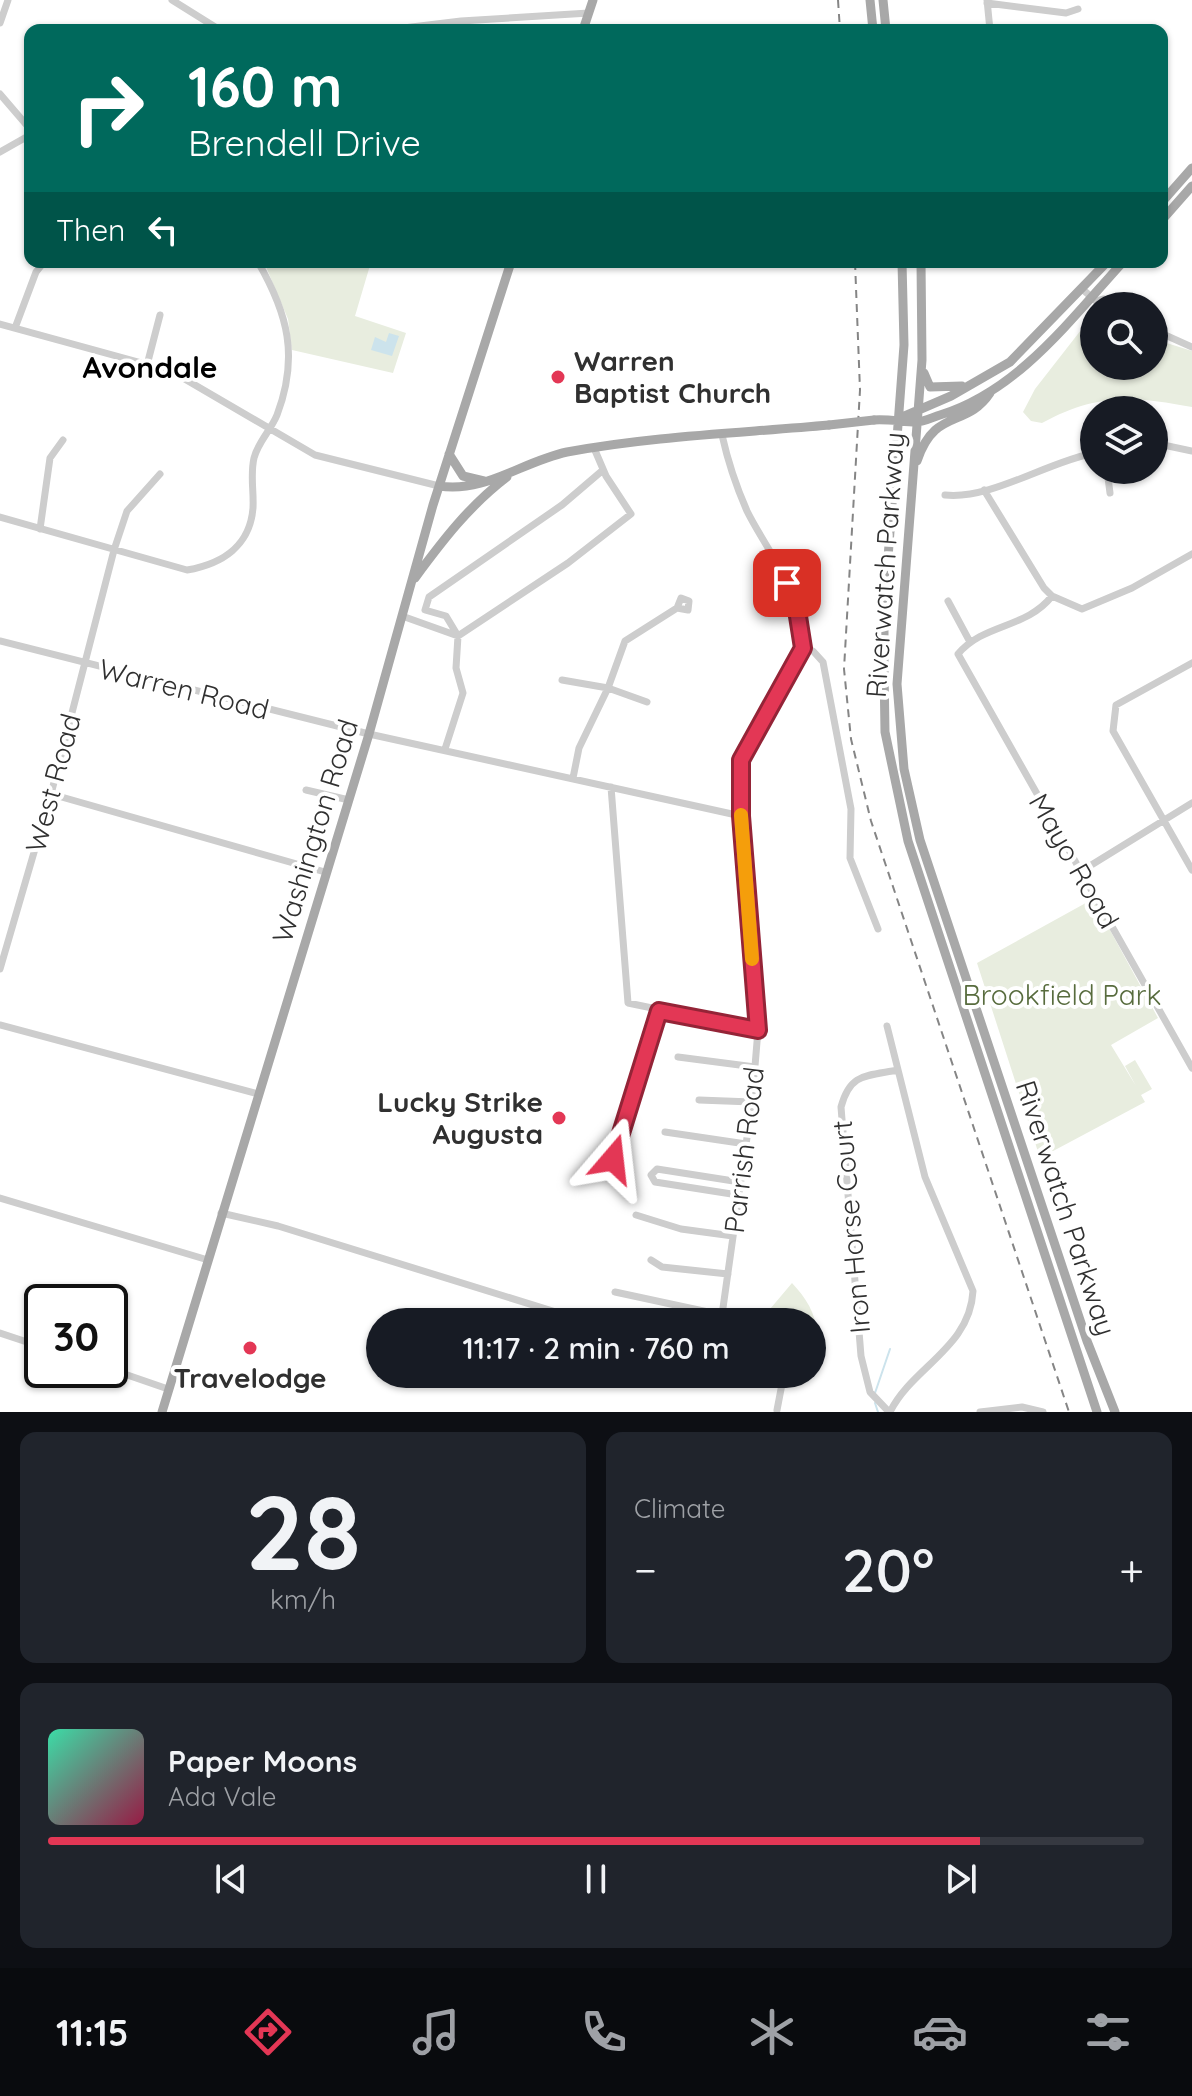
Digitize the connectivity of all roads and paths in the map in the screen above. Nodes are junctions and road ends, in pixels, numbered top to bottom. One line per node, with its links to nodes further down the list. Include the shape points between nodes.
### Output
1 (8, 0): 9 (street)
2 (172, 0): 10 (street)
3 (593, 0): 8 (main road)
4 (870, 0): 13 (main road)
5 (883, 0): 14 (main road)
6 (987, 2): 7 (street, via 1066,13); 15 (street)
7 (1078, 9)
8 (589, 13): 11 (street); 12 (main road)
9 (0, 23)
10 (210, 24)
11 (436, 24)
12 (585, 24)
13 (872, 24)
14 (885, 24)
15 (989, 24)
16 (0, 94): 17 (street)
17 (24, 124)
18 (24, 136): 19 (street)
19 (0, 152)
20 (1192, 168): 22 (main road)
21 (1192, 186): 23 (main road)
22 (1168, 195)
23 (1168, 213)
24 (39, 268): 37 (street)
25 (261, 268): 49 (street, via 282,314 291,364)
26 (509, 268): 55 (main road, Washington Road)
27 (902, 268): 47 (main road, Riverwatch Parkway)
28 (921, 268): 42 (main road, Riverwatch Parkway)
29 (1101, 268): 31 (main road)
30 (1119, 268): 33 (main road)
31 (1081, 288): 32 (street); 44 (main road, via 1010,362)
32 (1085, 292)
33 (1101, 292)
34 (160, 315): 43 (street)
35 (1080, 315): 45 (main road)
36 (0, 324): 37 (street)
37 (15, 328): 43 (street)
38 (1168, 337): 40 (street)
39 (1168, 339): 40 (street)
40 (1172, 339): 41 (street)
41 (1192, 347)
42 (922, 360): 44 (main road, via 930,387 955,388); 46 (main road, Riverwatch Parkway)
43 (147, 365): 49 (street, via 171,371)
44 (985, 378): 46 (main road)
45 (991, 391): 48 (main road, via 956,410); 60 (main road, via 982,404 929,433)
46 (919, 407): 47 (main road); 48 (main road, Riverwatch Parkway)
47 (900, 418): 48 (main road); 50 (main road, bridge); 137 (main road, Riverwatch Parkway, via 884,611 885,732 891,768 908,841)
48 (916, 422): 60 (main road, Riverwatch Parkway)
49 (268, 431): 63 (street, via 315,455); 69 (street, via 254,460 253,510 237,547 226,557 187,570)
50 (722, 435): 53 (main road); 79 (street, via 741,498 792,595)
51 (63, 440): 68 (street, via 50,458)
52 (1168, 446): 54 (street)
53 (594, 448): 57 (main road); 58 (street)
54 (1192, 451)
55 (449, 454): 61 (main road, via 463,476); 63 (main road, Washington Road)
56 (1080, 456): 64 (street)
57 (522, 466): 61 (main road); 71 (main road, via 480,498)
58 (603, 470): 76 (street, via 631,514); 76 (street, via 562,505 429,597 425,610 446,616)
59 (160, 474): 69 (street, West Road, via 127,511)
60 (912, 476): 138 (main road, Riverwatch Parkway, via 897,660 904,769 920,840)
61 (488, 481): 63 (main road, via 471,488)
62 (1109, 484): 65 (street)
63 (439, 486): 71 (main road, Washington Road)
64 (984, 490): 66 (street); 72 (street, via 1035,577)
65 (1110, 493)
66 (945, 495)
67 (0, 517): 68 (street)
68 (40, 529): 69 (street)
69 (114, 550): 81 (street, West Road)
70 (1192, 554): 72 (street, via 1095,606 1082,609)
71 (411, 584): 75 (main road, Washington Road)
72 (1052, 596): 78 (street, via 1040,612)
73 (948, 601): 78 (street)
74 (677, 608): 83 (street, via 625,641)
75 (402, 616): 76 (street); 85 (main road, Washington Road)
76 (458, 636): 86 (street, via 456,668 463,693)
77 (0, 641): 81 (street, Warren Road)
78 (970, 642): 97 (street, Mayo Road, via 958,654)
79 (803, 648): 93 (street, Parrish Road, via 741,760); 98 (street, via 823,662 851,809 850,858)
80 (1192, 663): 94 (street, via 1116,705 1112,717 1113,731)
81 (85, 665): 85 (street, Warren Road); 90 (street, West Road)
82 (562, 680): 83 (street)
83 (608, 688): 84 (street); 87 (street, via 579,748)
84 (647, 702)
85 (369, 734): 86 (street, Warren Road); 91 (main road, Washington Road)
86 (445, 749): 87 (street, Warren Road)
87 (573, 778): 88 (street, Warren Road)
88 (611, 787): 93 (street, Warren Road); 100 (street, via 628,1003)
89 (306, 790): 91 (street)
90 (51, 794): 96 (street); 99 (street, West Road)
91 (349, 800): 96 (main road, Washington Road)
92 (1192, 803): 94 (street)
93 (741, 816): 103 (street, Parrish Road)
94 (1163, 820): 95 (street); 97 (street)
95 (1192, 870)
96 (325, 872): 108 (main road, Washington Road)
97 (1080, 872): 106 (street, Mayo Road)
98 (878, 929)
99 (0, 969)
100 (659, 1011): 103 (street); 113 (street)
101 (0, 1025): 108 (street)
102 (887, 1026): 107 (street)
103 (758, 1030): 105 (street, Parrish Road)
104 (678, 1057): 105 (street)
105 (755, 1067): 110 (street, Parrish Road)
106 (1192, 1068)
107 (898, 1070): 134 (street, via 925,1177 973,1291 972,1307 954,1342 897,1396); 134 (street, Iron Horse Court, via 850,1084 841,1107 861,1356 870,1392)
108 (258, 1094): 117 (main road, Washington Road)
109 (699, 1100): 110 (street)
110 (752, 1102): 112 (street, Parrish Road)
111 (665, 1132): 112 (street)
112 (746, 1144): 114 (street, Parrish Road)
113 (613, 1159)
114 (740, 1182): 115 (street, Parrish Road); 115 (street, via 657,1169 651,1175 655,1182)
115 (738, 1195): 119 (street, Parrish Road)
116 (0, 1198): 120 (street)
117 (221, 1213): 120 (main road, Washington Road); 124 (street)
118 (636, 1215): 119 (street, via 681,1229)
119 (733, 1236): 122 (street, Parrish Road)
120 (208, 1260): 131 (main road, Washington Road)
121 (651, 1260): 122 (street, via 662,1267)
122 (728, 1274): 126 (street, Parrish Road)
123 (615, 1292): 125 (street)
124 (543, 1308)
125 (678, 1308)
126 (723, 1308)
127 (0, 1333): 128 (street)
128 (24, 1341)
129 (128, 1375): 131 (street)
130 (781, 1388): 132 (street)
131 (168, 1389): 133 (main road, Washington Road)
132 (777, 1410)
133 (162, 1412)
134 (890, 1412)
135 (980, 1412): 136 (street, via 1022,1407)
136 (1043, 1412)
137 (1097, 1412)
138 (1115, 1412)

